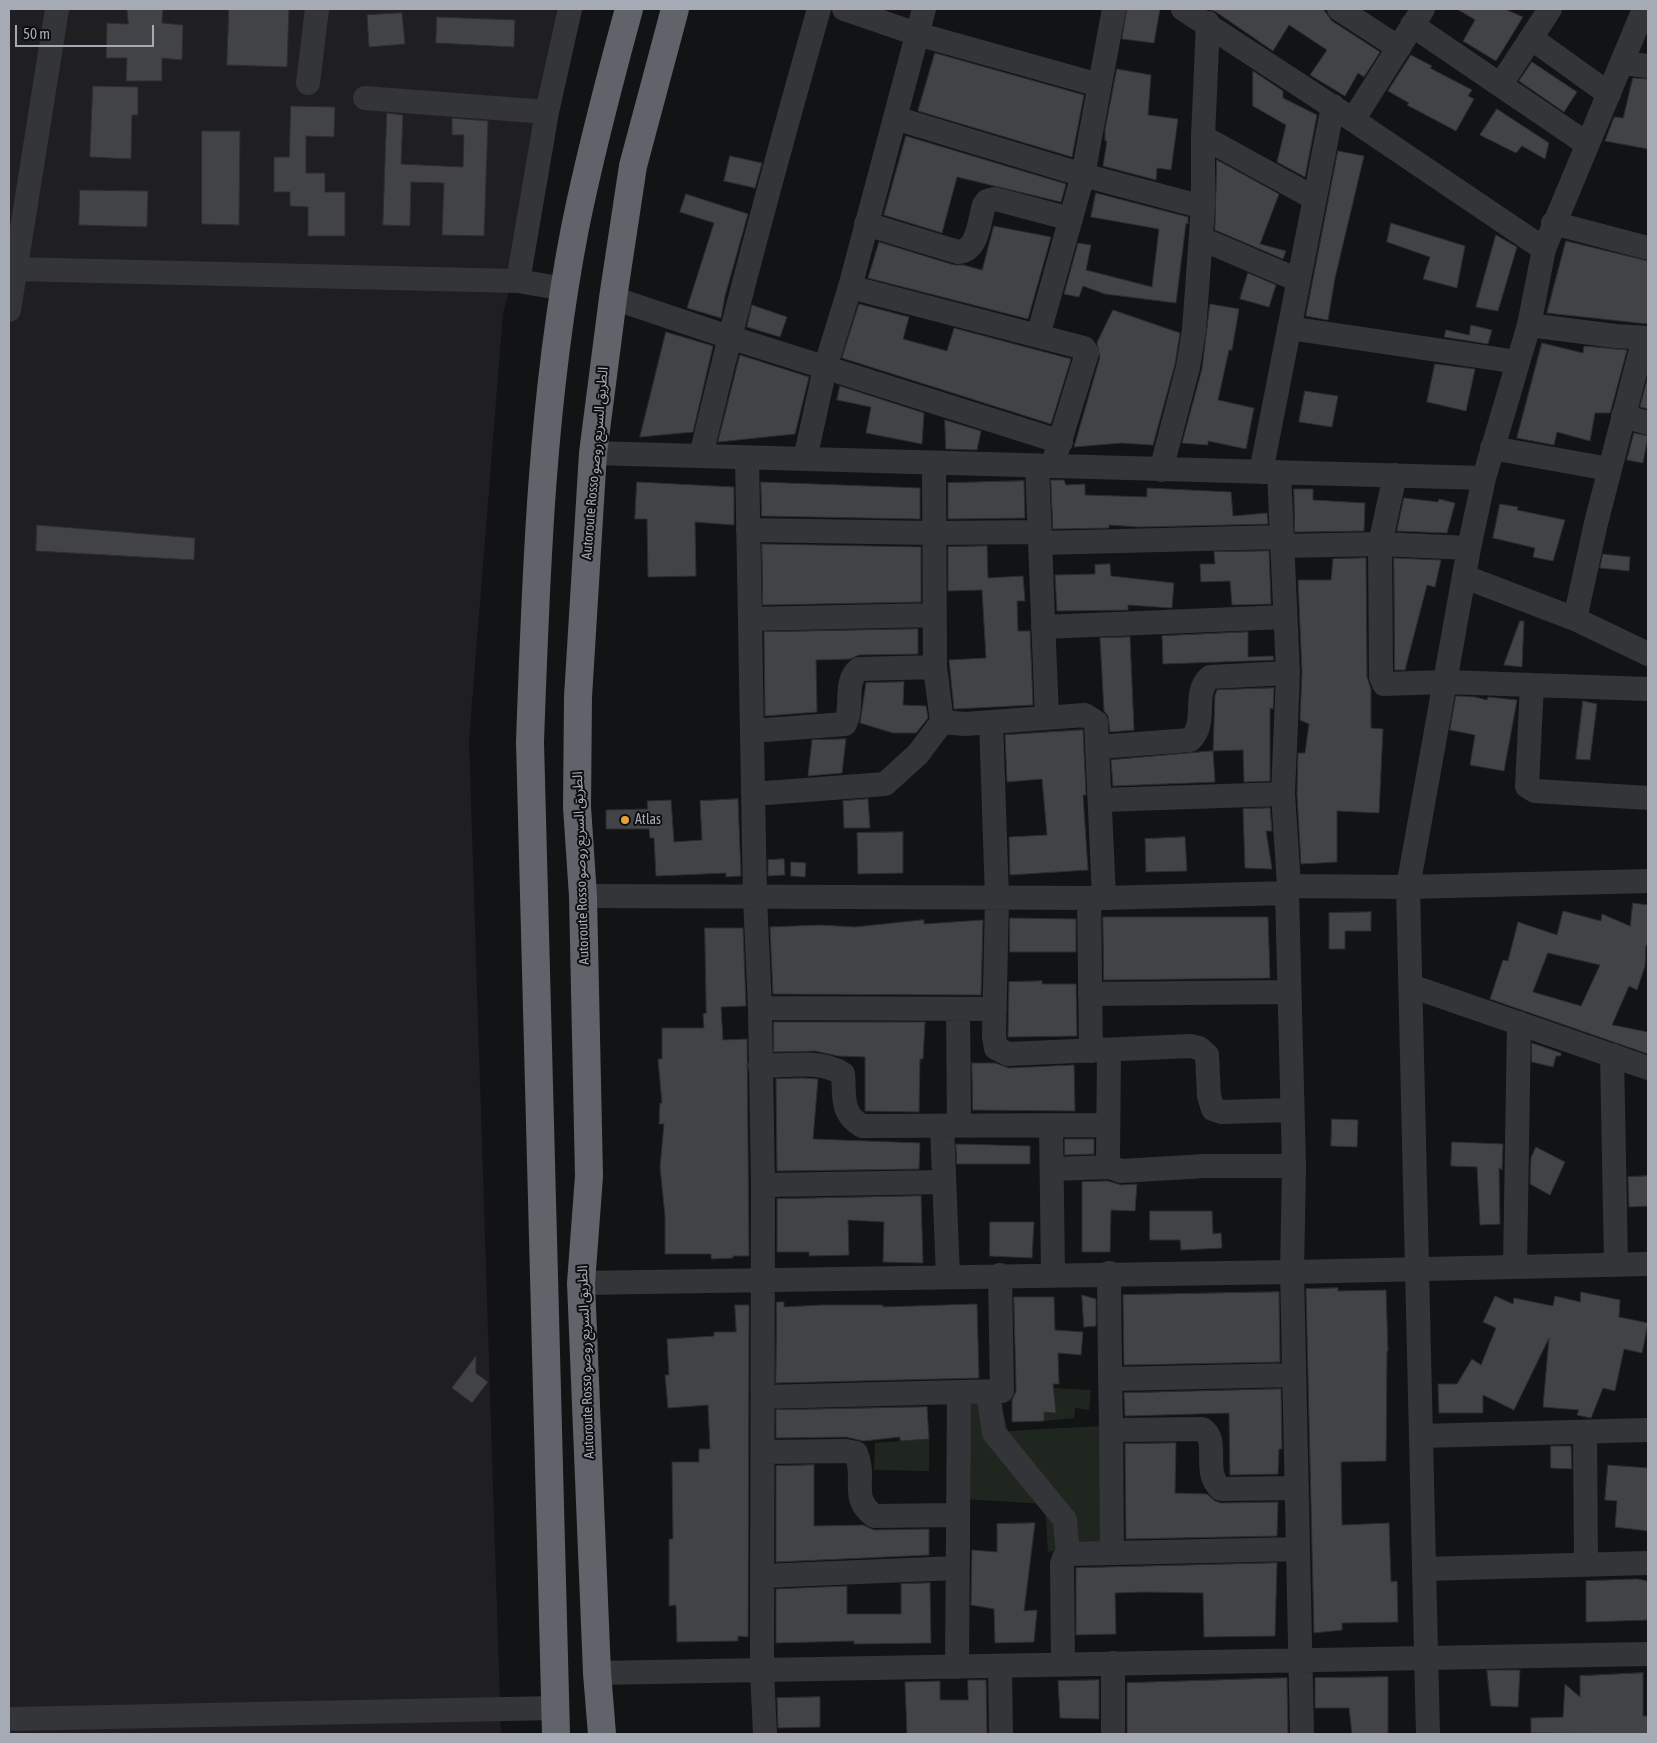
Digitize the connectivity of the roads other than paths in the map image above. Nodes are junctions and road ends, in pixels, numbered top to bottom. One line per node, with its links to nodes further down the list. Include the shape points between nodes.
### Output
1 (57, 9): 41 (street)
2 (317, 9): 21 (street)
3 (570, 9): 27 (street)
4 (629, 9): 45 (highway, via 589,162)
5 (675, 9): 46 (highway, Autoroute Rosso الطريق السريع روصو, via 633,166)
6 (819, 9): 51 (street, via 762,207)
7 (844, 9): 16 (street)
8 (924, 9): 16 (street)
9 (1114, 9): 23 (street)
10 (1183, 9): 15 (street)
11 (1339, 9): 18 (street)
12 (1550, 9): 17 (street)
13 (1644, 9): 19 (street)
14 (1418, 17): 18 (street); 22 (street)
15 (1208, 23): 26 (street); 30 (street)
16 (917, 34): 23 (street); 28 (street)
17 (1532, 38): 22 (street); 24 (street)
18 (1399, 48): 29 (street)
19 (1623, 63): 20 (street); 24 (street)
20 (1648, 66)
21 (308, 83)
22 (1501, 84): 31 (street)
23 (1099, 85): 32 (street)
24 (1609, 94): 31 (street)
25 (365, 98): 27 (street)
26 (1332, 106): 29 (street); 33 (street)
27 (547, 112): 43 (street)
28 (895, 118): 32 (street); 37 (street)
29 (1353, 120): 40 (street)
30 (1203, 137): 33 (street); 34 (street)
31 (1587, 144): 36 (street)
32 (1083, 175): 34 (street); 35 (street)
33 (1314, 198): 42 (street)
34 (1203, 207): 38 (street)
35 (1071, 220): 37 (street, via 995,199 984,205 972,246 958,252); 50 (street)
36 (1553, 223): 39 (street); 40 (street)
37 (866, 224): 44 (street)
38 (1202, 239): 42 (street); 65 (street, via 1188,367)
39 (1648, 248)
40 (1544, 249): 48 (street)
41 (14, 269): 43 (street); 47 (street)
42 (1298, 280): 49 (street)
43 (518, 281): 45 (street)
44 (850, 287): 50 (street); 54 (street)
45 (565, 289): 165 (highway, via 539,504 530,742)
46 (612, 298): 51 (street); 59 (highway, Autoroute Rosso الطريق السريع روصو)
47 (9, 310)
48 (1529, 325): 52 (street); 53 (street)
49 (1289, 328): 53 (street); 67 (street)
50 (1038, 336): 57 (street, via 1084,348 1087,353)
51 (729, 337): 54 (street); 60 (street)
52 (1646, 338): 55 (street)
53 (1518, 362): 58 (street)
54 (825, 368): 57 (street); 62 (street)
55 (1623, 416): 56 (street); 66 (street)
56 (1648, 423)
57 (1061, 442): 64 (street)
58 (1492, 448): 66 (street); 69 (street)
59 (593, 453): 60 (street); 100 (highway, Autoroute Rosso الطريق السريع روصو, via 578,697 578,807)
60 (702, 456): 61 (street)
61 (747, 458): 62 (street); 70 (street)
62 (805, 459): 63 (street)
63 (934, 463): 64 (street); 71 (street)
64 (1044, 466): 65 (street); 72 (street)
65 (1161, 470): 67 (street)
66 (1609, 470): 80 (street)
67 (1270, 472): 68 (street); 73 (street)
68 (1395, 475): 69 (street); 74 (street)
69 (1484, 478): 75 (street)
70 (748, 530): 71 (street); 79 (street)
71 (934, 533): 72 (street); 77 (street)
72 (1040, 537): 73 (street); 81 (street)
73 (1282, 541): 74 (street); 78 (street)
74 (1380, 544): 75 (street); 85 (street, via 1381,681 1384,684)
75 (1469, 548): 76 (street)
76 (1465, 577): 80 (street); 85 (street)
77 (935, 615): 79 (street); 83 (street)
78 (1286, 617): 81 (street); 84 (street)
79 (750, 619): 91 (street)
80 (1575, 619): 82 (street)
81 (1043, 627): 88 (street)
82 (1648, 654)
83 (935, 667): 89 (street); 91 (street, via 859,669 851,678 845,724)
84 (1288, 673): 92 (street, via 1210,677 1200,691 1200,724 1197,734 1190,740); 94 (street)
85 (1445, 682): 86 (street); 98 (street)
86 (1532, 685): 87 (street); 95 (street, via 1527,786 1535,791)
87 (1648, 689)
88 (1047, 718): 90 (street); 92 (street, via 1084,715 1092,718 1096,722)
89 (942, 722): 90 (street); 93 (street, via 918,754 885,784)
90 (991, 722): 101 (street)
91 (752, 731): 93 (street)
92 (1098, 747): 96 (street)
93 (753, 794): 102 (street)
94 (1284, 794): 96 (street); 99 (street)
95 (1648, 798)
96 (1100, 800): 103 (street)
97 (1648, 881): 98 (street)
98 (1408, 887): 99 (street); 104 (street)
99 (1288, 890): 103 (street); 105 (street)
100 (583, 896): 102 (street); 134 (highway, Autoroute Rosso الطريق السريع روصو, via 589,1176)
101 (997, 897): 102 (street); 103 (street); 109 (street)
102 (755, 898): 107 (street)
103 (1096, 898): 106 (street)
104 (1410, 986): 110 (street); 127 (street)
105 (1289, 992): 106 (street); 115 (street)
106 (1090, 994): 111 (street)
107 (760, 1008): 108 (street); 113 (street)
108 (958, 1009): 109 (street); 118 (street)
109 (995, 1009): 111 (street, via 996,1048 1008,1054)
110 (1519, 1023): 112 (street); 126 (street)
111 (1100, 1051): 115 (street, via 1199,1048 1208,1055 1209,1096 1213,1109 1222,1112); 117 (street)
112 (1612, 1055): 114 (street); 124 (street)
113 (760, 1066): 118 (street, via 834,1068 843,1074 850,1119 862,1126); 123 (street)
114 (1648, 1068)
115 (1292, 1110): 119 (street)
116 (1051, 1125): 117 (street); 118 (street); 121 (street)
117 (1108, 1125): 120 (street)
118 (950, 1126): 122 (street)
119 (1294, 1166): 120 (street, via 1205,1166 1120,1171); 128 (street)
120 (1110, 1167): 121 (street)
121 (1053, 1169): 129 (street)
122 (944, 1182): 123 (street); 132 (street)
123 (763, 1184): 133 (street)
124 (1616, 1264): 125 (street); 126 (street)
125 (1648, 1264)
126 (1515, 1266): 127 (street)
127 (1417, 1268): 128 (street); 143 (street)
128 (1292, 1272): 130 (street); 136 (street)
129 (1053, 1274): 130 (street); 131 (street)
130 (1109, 1274): 135 (street)
131 (1000, 1275): 132 (street); 137 (street, via 1003,1388 998,1392)
132 (948, 1276): 133 (street)
133 (763, 1279): 134 (street); 139 (street)
134 (581, 1283): 163 (highway, Autoroute Rosso الطريق السريع روصو)
135 (1110, 1374): 136 (street, via 1114,1379); 140 (street)
136 (1294, 1375): 145 (street)
137 (988, 1392): 138 (street); 149 (street, via 994,1433 1064,1520)
138 (958, 1393): 139 (street); 146 (street)
139 (763, 1397): 144 (street)
140 (1111, 1425): 145 (street, via 1118,1430 1202,1429 1211,1439 1211,1477 1220,1489); 148 (street)
141 (1648, 1430): 142 (street)
142 (1585, 1432): 143 (street); 151 (street)
143 (1421, 1436): 153 (street)
144 (762, 1452): 146 (street, via 856,1453 861,1464 860,1499 864,1508 874,1516); 154 (street)
145 (1297, 1488): 147 (street)
146 (958, 1515): 152 (street)
147 (1298, 1548): 148 (street); 157 (street)
148 (1112, 1552): 149 (street)
149 (1068, 1554): 159 (street, via 1062,1564)
150 (1648, 1563): 151 (street)
151 (1586, 1564): 153 (street)
152 (957, 1568): 154 (street); 160 (street)
153 (1424, 1569): 156 (street)
154 (762, 1576): 162 (street)
155 (1648, 1654): 156 (street)
156 (1426, 1656): 157 (street); 171 (street)
157 (1301, 1659): 158 (street); 170 (street)
158 (1113, 1663): 159 (street); 169 (street)
159 (1063, 1664): 161 (street)
160 (957, 1667): 161 (street); 162 (street)
161 (1000, 1668): 168 (street)
162 (762, 1671): 163 (street); 167 (street)
163 (597, 1673): 166 (highway, Autoroute Rosso الطريق السريع روصو)
164 (9, 1719): 165 (street)
165 (556, 1721)
166 (602, 1734)
167 (765, 1734)
168 (1001, 1734)
169 (1113, 1734)
170 (1302, 1734)
171 (1428, 1734)

